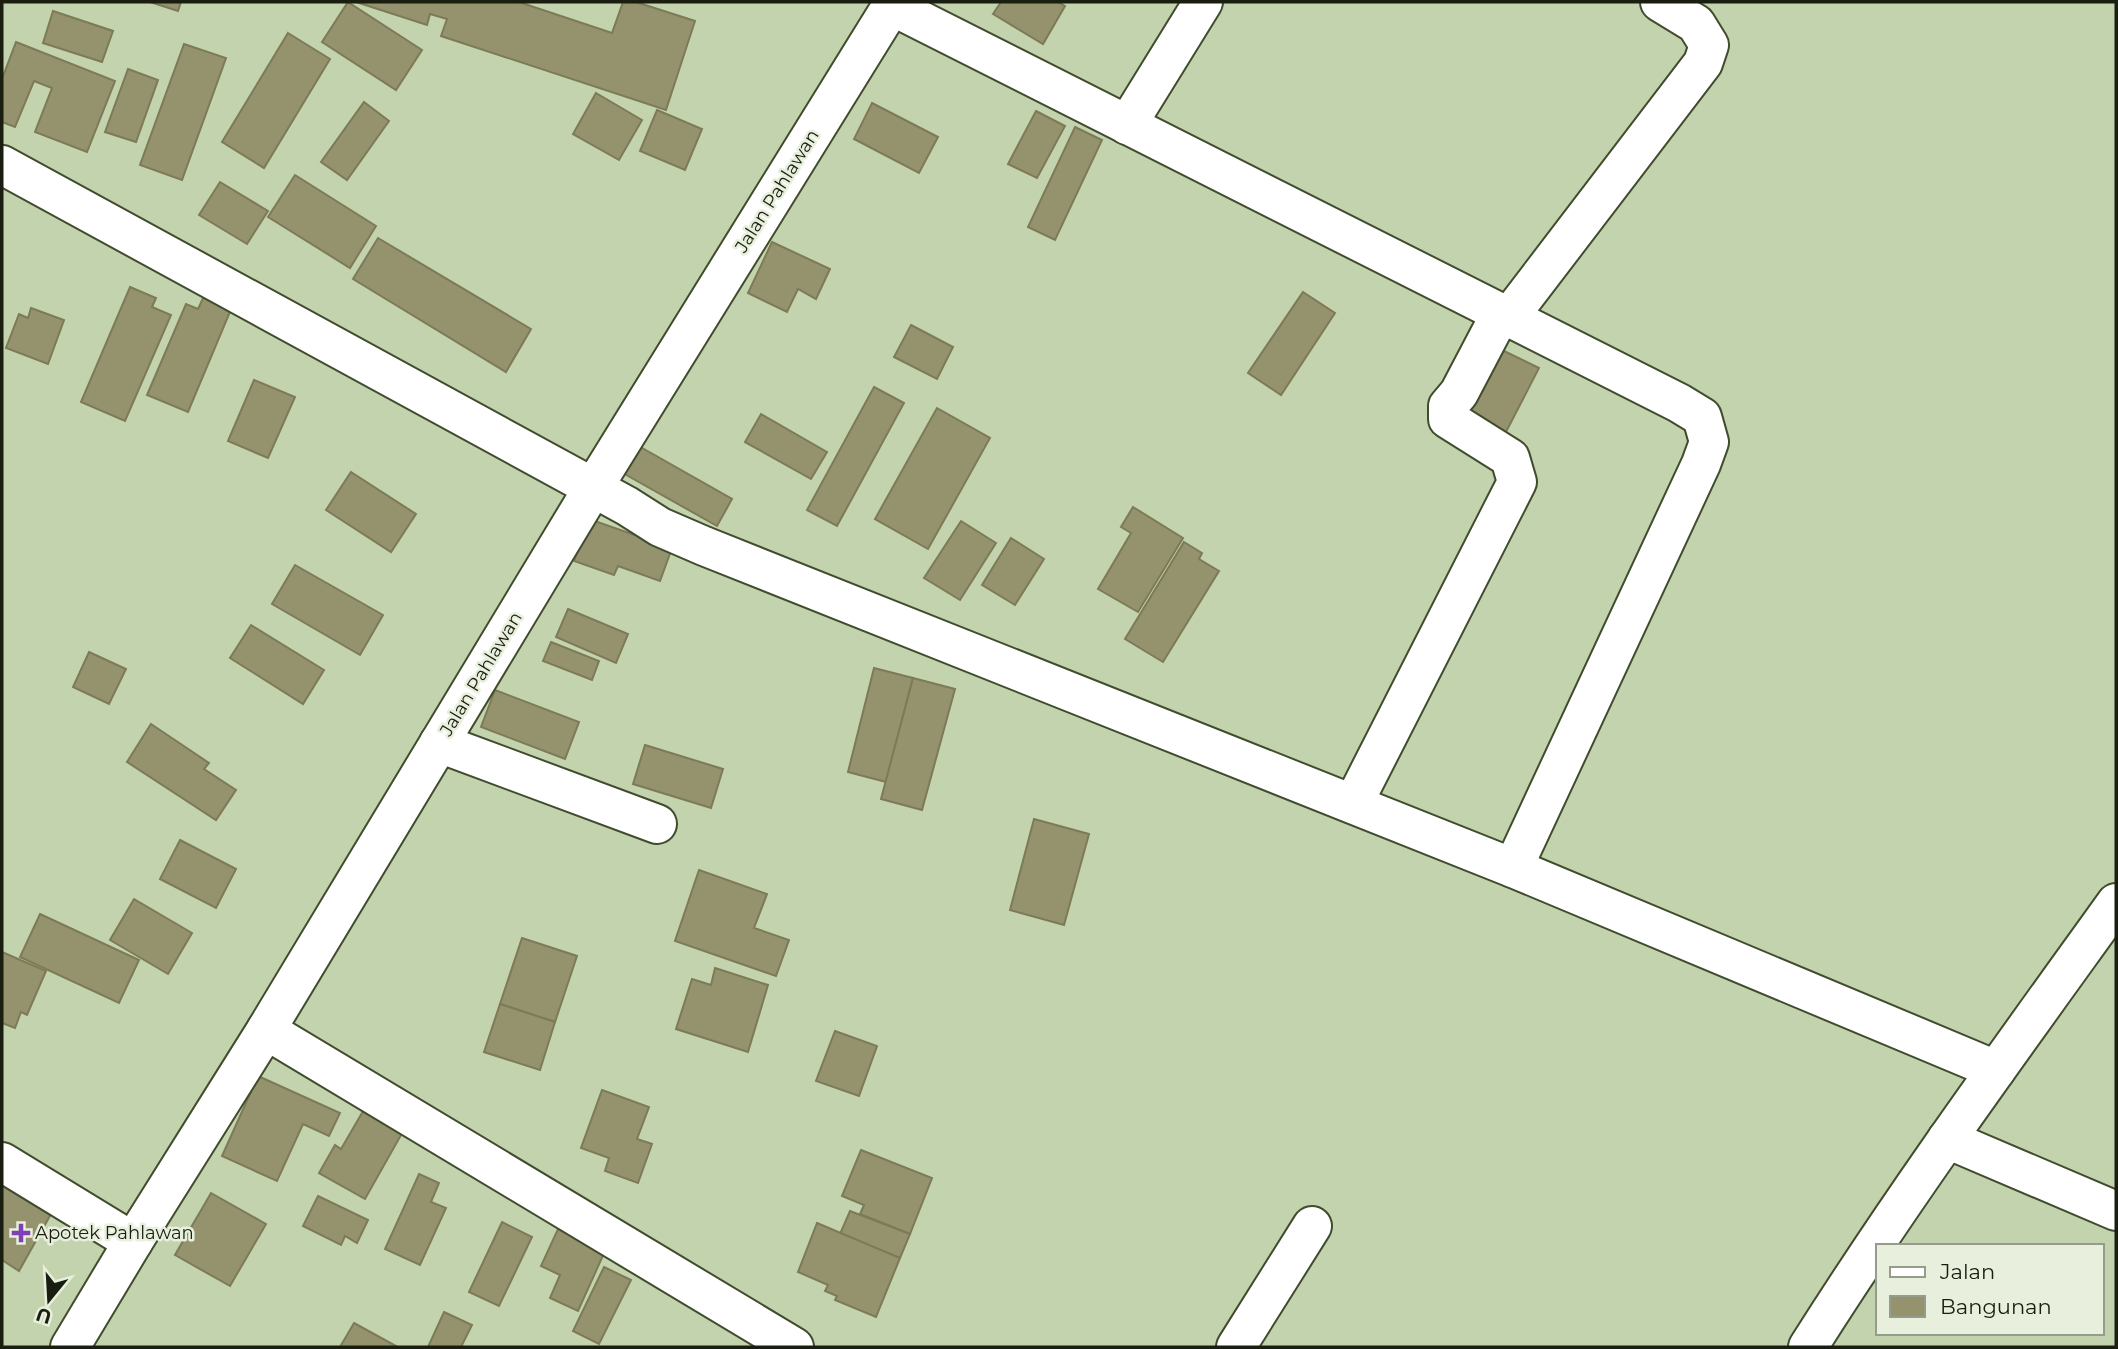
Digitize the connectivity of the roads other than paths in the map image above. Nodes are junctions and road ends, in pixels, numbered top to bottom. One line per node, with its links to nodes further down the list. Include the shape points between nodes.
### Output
1 (1203, 2): 4 (main road)
2 (1660, 2): 6 (main road, via 1696,24 1709,45 1703,63)
3 (893, 4): 4 (main road); 7 (main road, Jalan Pahlawan)
4 (1127, 125): 6 (main road)
5 (2, 165): 7 (main road)
6 (1505, 315): 9 (main road, via 1448,406 1448,419 1510,458 1517,482); 11 (main road, via 1702,417 1709,442)
7 (593, 488): 8 (main road, Jalan Pahlawan); 9 (main road, via 660,527 704,546)
8 (439, 743): 10 (main road); 13 (main road, Jalan Pahlawan)
9 (1353, 804): 11 (main road)
10 (657, 824)
11 (1513, 868): 14 (main road)
12 (2116, 903): 14 (main road)
13 (266, 1030): 19 (main road, Jalan Pahlawan); 21 (main road)
14 (1996, 1070): 15 (main road)
15 (1947, 1139): 17 (main road); 23 (main road)
16 (2, 1162): 19 (main road)
17 (2116, 1211)
18 (1312, 1226): 22 (main road)
19 (133, 1241): 20 (main road, Jalan Pahlawan)
20 (70, 1347)
21 (794, 1347)
22 (1236, 1347)
23 (1808, 1347)

